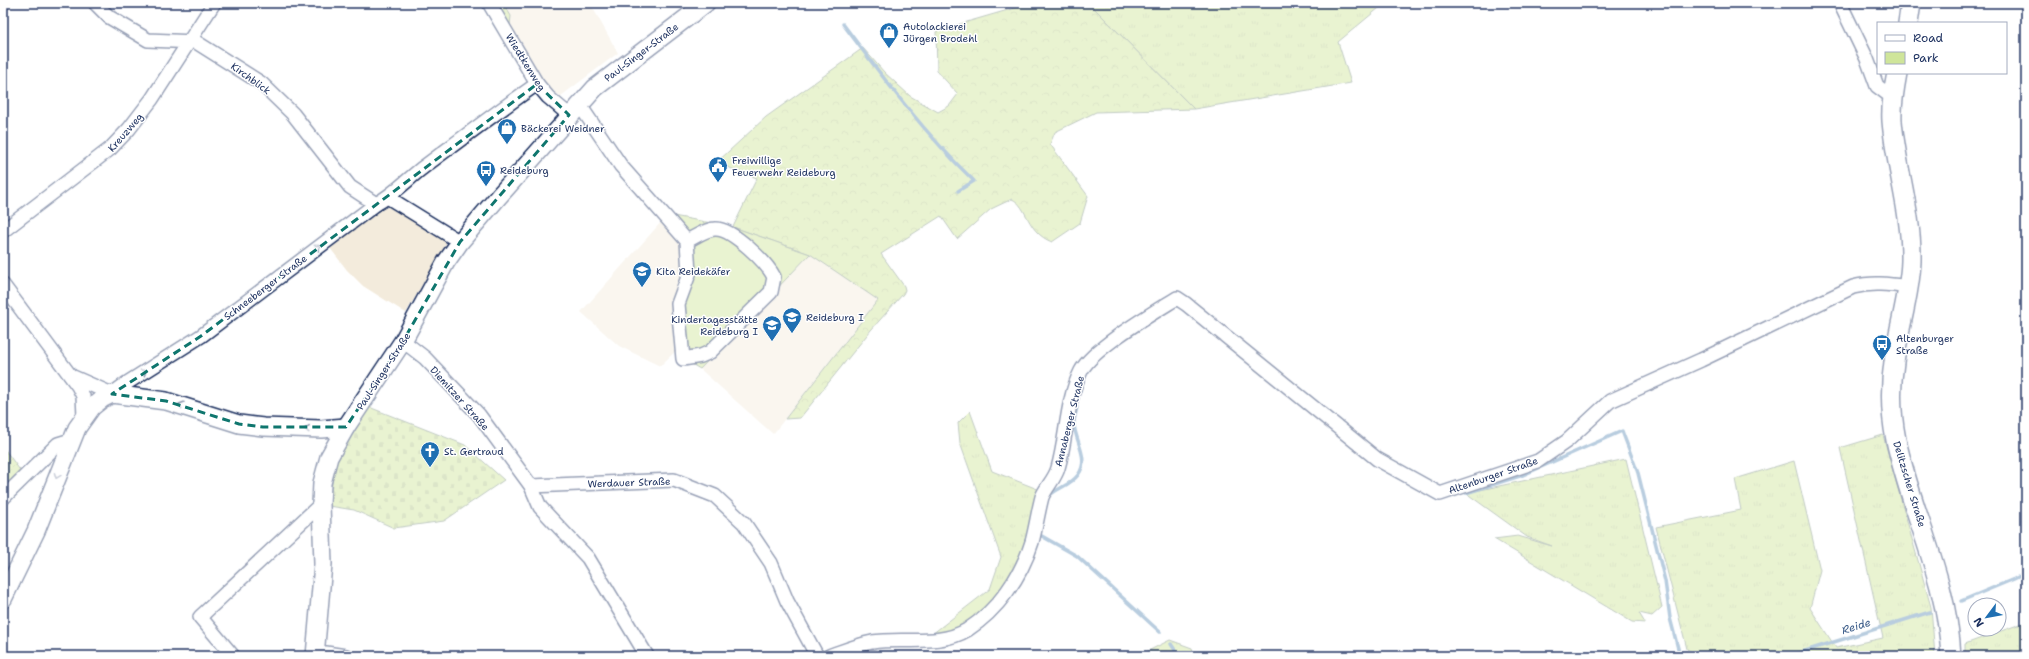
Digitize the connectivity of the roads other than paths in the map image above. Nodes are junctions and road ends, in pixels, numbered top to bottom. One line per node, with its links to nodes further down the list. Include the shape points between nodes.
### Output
1 (95, 3): 8 (street, Kirchblick, via 109,17 148,40)
2 (214, 3): 8 (street, Kreuzweg)
3 (489, 3): 10 (street, Wiedtkenweg)
4 (706, 3): 12 (street, Paul-Singer-Straße, via 602,82)
5 (1840, 3): 11 (street, via 1877,86)
6 (1911, 3): 7 (main road)
7 (1908, 22)
8 (190, 41): 14 (street, Kirchblick, via 196,42 242,71 277,98 293,114 347,183); 15 (street, Kreuzweg, via 152,100 110,149)
9 (1897, 74): 11 (main road, Delitzscher Straße)
10 (537, 84): 12 (street, Wiedtkenweg, via 548,97); 13 (street, Schneeberger Straße, via 412,176)
11 (1893, 98): 19 (main road, Delitzscher Straße, via 1892,120 1909,219 1911,261)
12 (574, 110): 16 (street); 17 (street, Paul-Singer-Straße)
13 (389, 198): 14 (street, Schneeberger Straße); 17 (street)
14 (376, 204): 22 (street, Schneeberger Straße, one-way to 14, via 201,336)
15 (3, 231)
16 (687, 241): 16 (street, via 689,274 678,304 683,359 710,352 771,292 774,277 765,264 727,232 713,229)
17 (460, 242): 20 (street, Paul-Singer-Straße, via 446,262)
18 (3, 286): 21 (street)
19 (1908, 287): 27 (street, Altenburger Straße, via 1867,283 1853,288 1610,401 1567,441 1538,461); 40 (main road, Delitzscher Straße, via 1894,362 1892,419 1902,462 1946,606)
20 (404, 341): 24 (street, Paul-Singer-Straße); 26 (street, Diemitzer Straße, via 479,415)
21 (71, 376): 22 (street); 23 (street, via 83,396)
22 (112, 394): 23 (street, Schneeberger Straße, via 92,407); 24 (street, one-way to 22, via 263,427 166,401)
23 (84, 416): 25 (street, Schneeberger Straße)
24 (346, 427): 29 (street, Paul-Singer-Straße, via 329,457 322,483)
25 (71, 440): 28 (street, via 58,444); 30 (street, Schneeberger Straße, one-way to 30, via 36,531)
26 (531, 486): 31 (street, Werdauer Straße, via 674,480 715,496 744,523 771,564); 36 (street, Diemitzer Straße, via 540,507 588,558)
27 (1440, 494): 39 (street, Annaberger Straße, via 1377,458 1177,298 1091,358 1082,371 1076,386 1058,469 1043,496 1023,568 995,608 967,630 950,638 872,642)
28 (3, 498)
29 (321, 504): 32 (street, via 200,617); 33 (street, Paul-Singer-Straße, via 323,564)
30 (3, 599)
31 (809, 643): 37 (street); 38 (street, Werdauer Straße)
32 (233, 656)
33 (315, 656)
34 (324, 656): 35 (street, via 326,653)
35 (346, 656)
36 (647, 656)
37 (806, 656)
38 (817, 656)
39 (829, 656)
40 (1950, 656)

